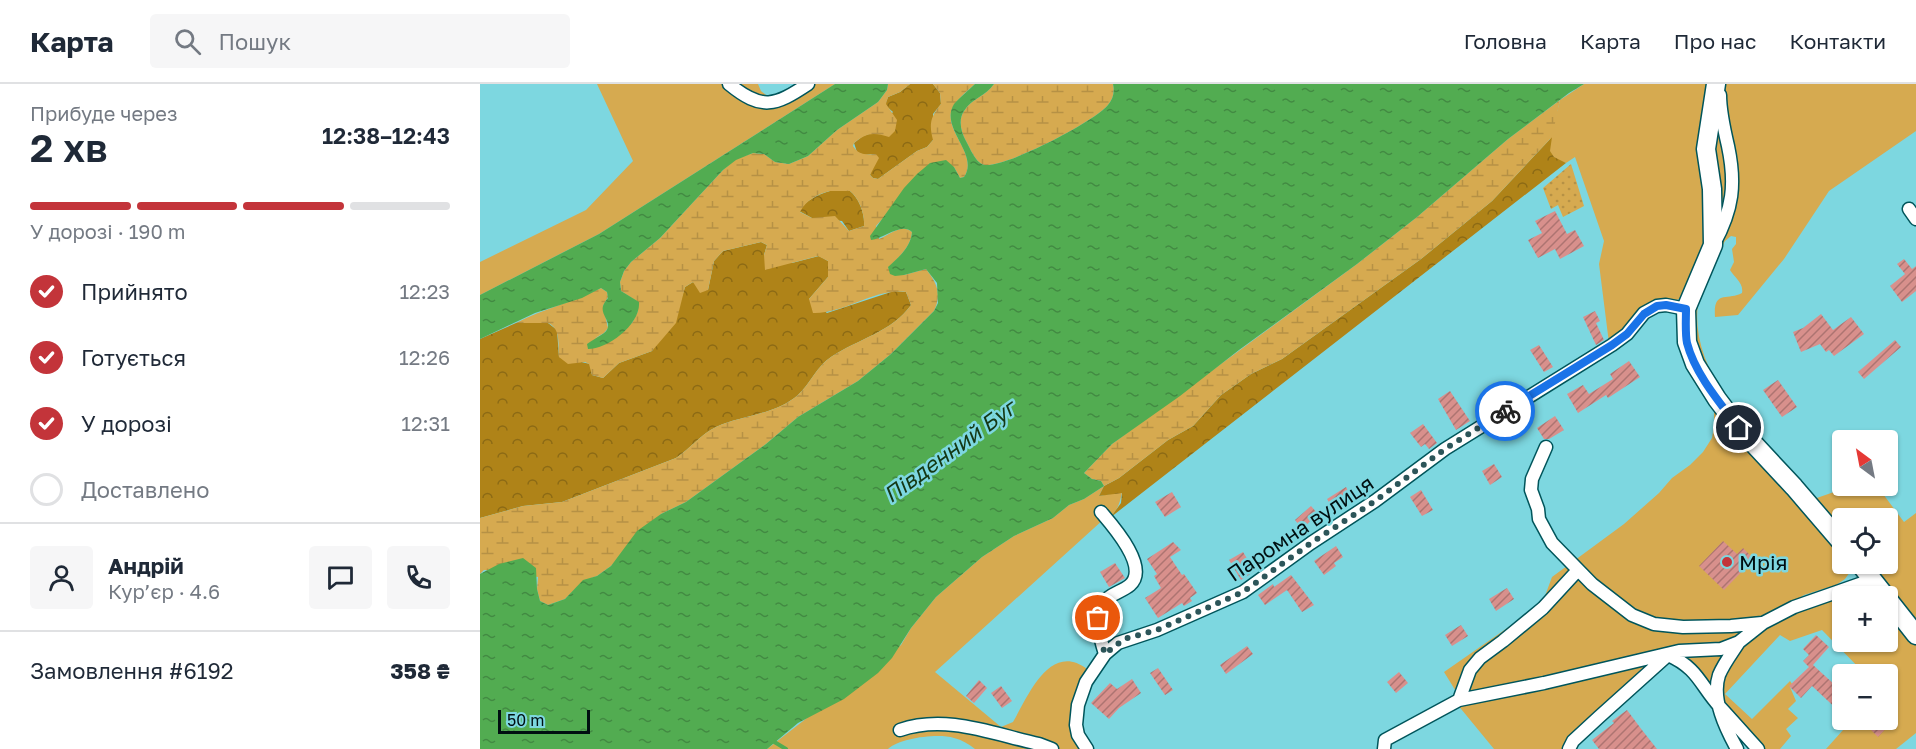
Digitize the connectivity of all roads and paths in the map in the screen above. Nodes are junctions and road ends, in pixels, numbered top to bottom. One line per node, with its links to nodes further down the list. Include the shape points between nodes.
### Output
1 (729, 84): 2 (street, via 759,102 774,103)
2 (808, 84)
3 (1716, 84): 5 (street, via 1706,149 1712,189)
4 (1721, 84): 5 (street, via 1733,179 1725,224)
5 (1713, 245): 6 (street)
6 (1686, 309): 9 (street, via 1687,342 1695,364 1717,399); 16 (street, Паромна вулиця, via 1666,305 1649,310 1612,345 1445,449 1243,592 1157,630 1124,639)
7 (1546, 447): 10 (street, via 1532,479 1533,500 1552,543)
8 (1101, 512): 16 (street, via 1121,537 1135,568 1131,584 1110,596 1100,610 1099,628)
9 (1832, 531)
10 (1578, 570): 13 (street, via 1632,615 1654,624 1683,627); 18 (street, via 1543,608 1480,658 1470,670)
11 (1869, 574): 12 (street)
12 (1874, 579): 13 (street, via 1794,607); 14 (street)
13 (1764, 623): 15 (street)
14 (1916, 634)
15 (1739, 642): 17 (street, via 1721,649); 19 (street, via 1719,675)
16 (1105, 654): 23 (street, Паромна вулиця, via 1086,682 1076,714 1078,735)
17 (1668, 655): 18 (street); 19 (street, via 1691,669); 24 (street)
18 (1459, 700): 21 (street)
19 (1720, 706): 25 (street); 26 (street)
20 (900, 730): 22 (street, via 917,724 947,723)
21 (1385, 745)
22 (1052, 749)
23 (1087, 749)
24 (1569, 749)
25 (1737, 749)
26 (1758, 749)

